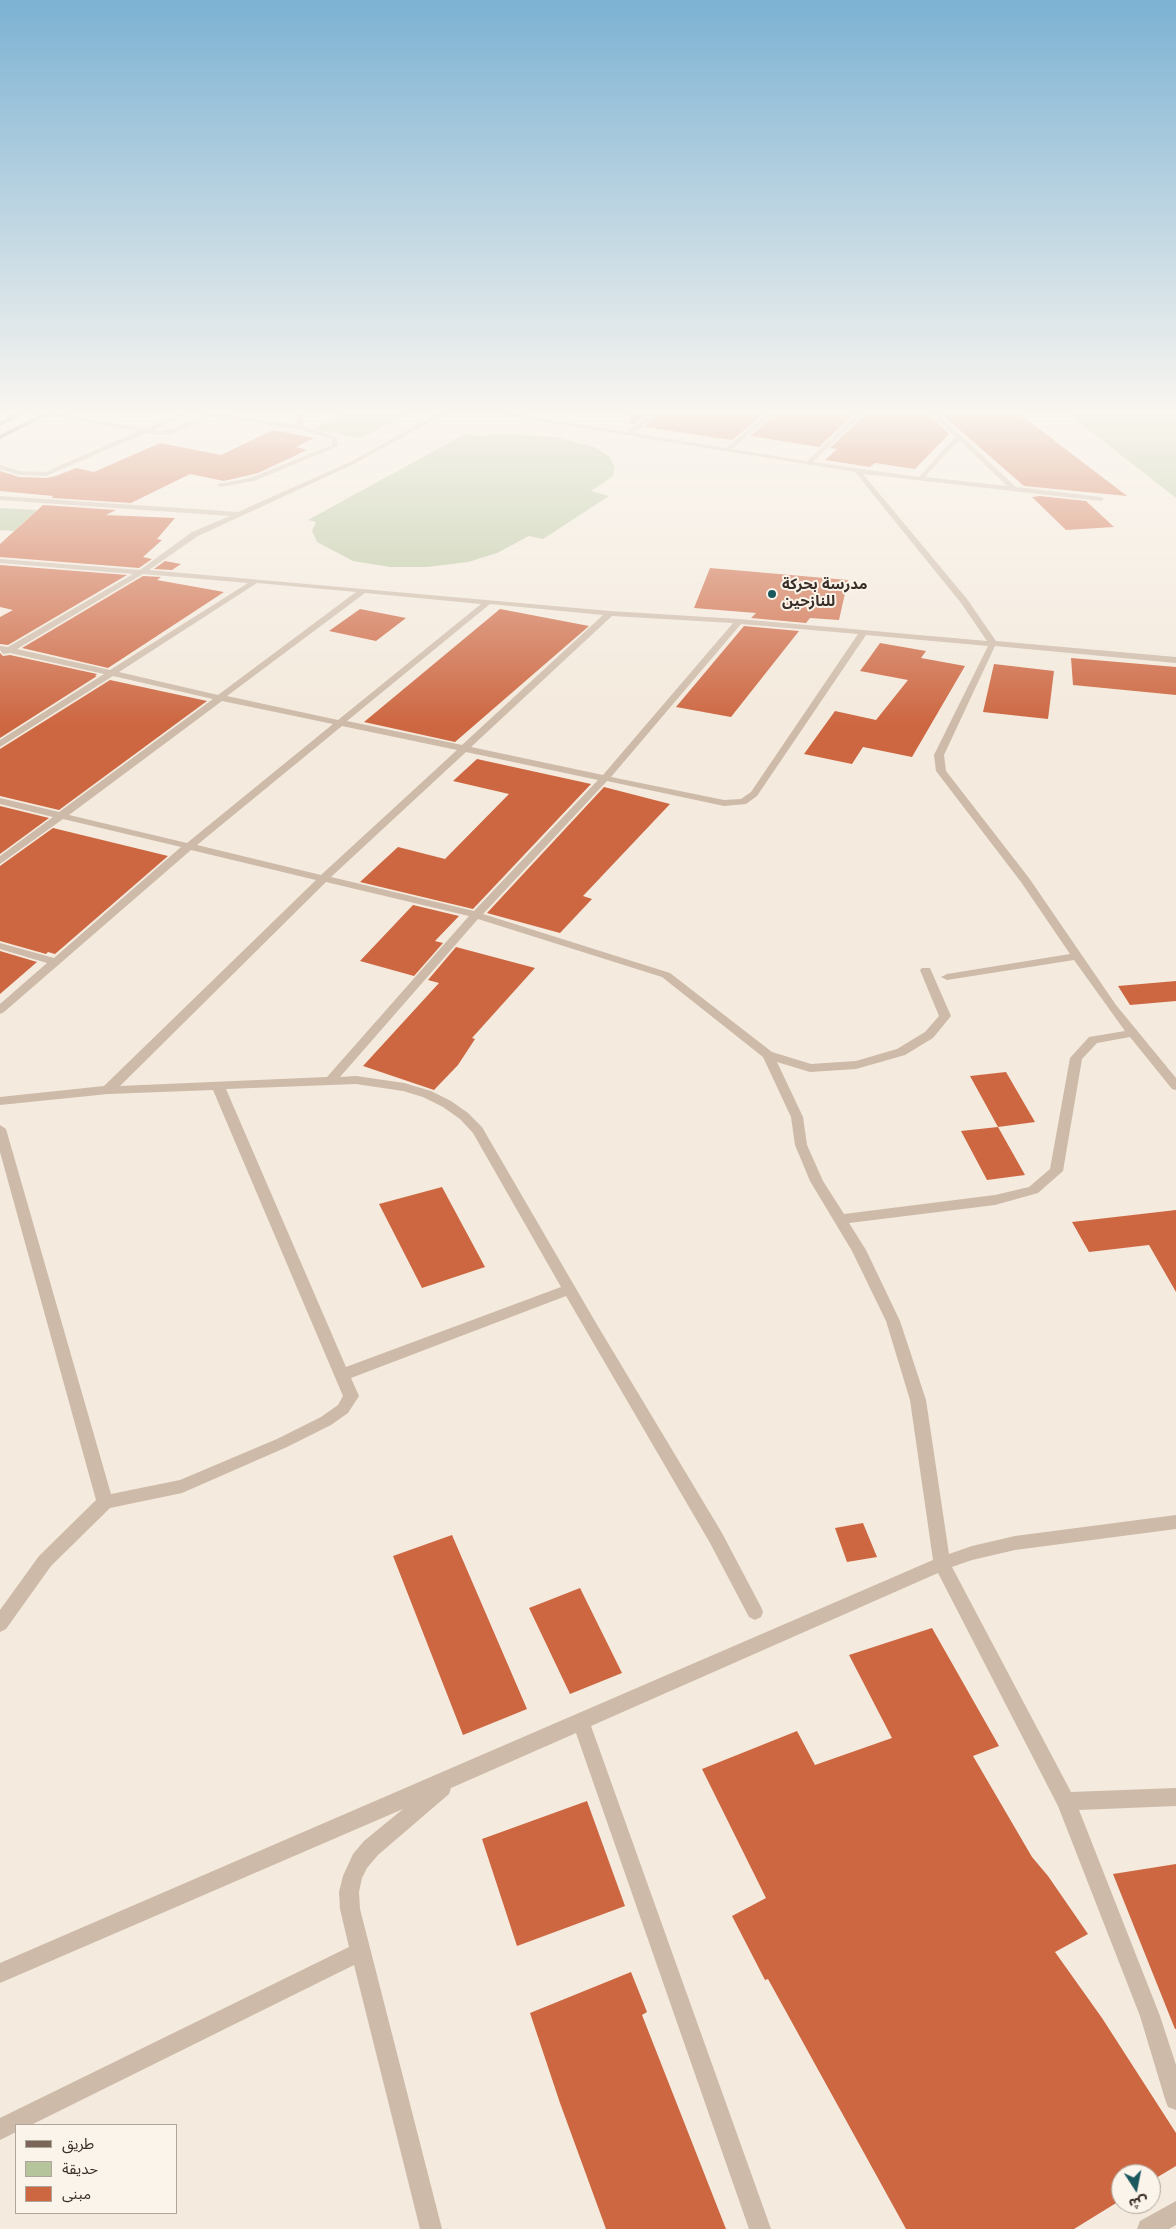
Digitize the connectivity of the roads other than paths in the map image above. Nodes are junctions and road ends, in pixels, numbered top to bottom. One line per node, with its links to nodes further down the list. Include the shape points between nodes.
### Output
1 (235, 516): 6 (street, via 195,534)
2 (894, 516): 13 (street, via 964,601)
3 (0, 561): 4 (street)
4 (14, 562): 5 (street); 6 (street)
5 (0, 570)
6 (140, 573): 7 (street); 14 (street)
7 (256, 581): 8 (street); 17 (street)
8 (364, 591): 9 (street); 18 (street)
9 (488, 602): 10 (street); 19 (street)
10 (610, 613): 11 (street); 21 (street)
11 (739, 621): 12 (street); 22 (street)
12 (864, 632): 13 (street); 22 (street, via 754,794 743,802 724,803)
13 (993, 643): 16 (street); 30 (street, via 939,755 941,771 1025,880)
14 (4, 649): 15 (street); 17 (street)
15 (0, 656)
16 (1176, 660)
17 (111, 673): 18 (street); 20 (street)
18 (222, 698): 19 (street); 24 (street)
19 (342, 722): 21 (street); 25 (street)
20 (0, 744)
21 (466, 749): 22 (street); 27 (street)
22 (605, 778): 28 (street)
23 (0, 801): 24 (street)
24 (60, 816): 25 (street); 26 (street)
25 (188, 847): 27 (street); 31 (street)
26 (0, 861)
27 (322, 880): 28 (street); 40 (street)
28 (476, 915): 36 (street, via 666,975); 37 (street)
29 (0, 946): 31 (street)
30 (1076, 956): 33 (street); 35 (street)
31 (56, 962): 34 (street)
32 (926, 970): 36 (street, via 945,1016 929,1035 901,1052 856,1065 810,1068)
33 (947, 977)
34 (0, 1010)
35 (1134, 1033): 39 (street); 43 (street, via 1093,1040 1076,1058 1056,1171 1033,1190 995,1200)
36 (768, 1055): 43 (street, via 797,1117 801,1145 817,1181)
37 (330, 1081): 38 (street); 44 (street, via 364,1081 404,1087 433,1098 464,1116 478,1130)
38 (218, 1086): 40 (street); 45 (street)
39 (1176, 1086)
40 (108, 1090): 41 (street)
41 (0, 1101)
42 (0, 1129): 46 (street)
43 (842, 1219): 48 (street, via 893,1321 918,1400)
44 (569, 1288): 45 (street); 49 (street, via 716,1538)
45 (342, 1375): 46 (street, via 351,1396 343,1409 326,1421 182,1486)
46 (105, 1502): 50 (street, via 45,1561)
47 (1176, 1522): 48 (street, via 1015,1543)
48 (942, 1564): 51 (street); 54 (street)
49 (755, 1612)
50 (0, 1624)
51 (581, 1722): 52 (street); 61 (street)
52 (454, 1778): 55 (street, via 360,1861 353,1876 350,1909); 56 (street)
53 (1176, 1797): 54 (street)
54 (1066, 1801): 57 (street, via 1150,2016)
55 (360, 1952): 58 (street); 60 (street)
56 (0, 1972)
57 (1176, 2099)
58 (0, 2129)
59 (1176, 2212): 62 (street)
60 (431, 2229)
61 (760, 2229)
62 (1148, 2229)

